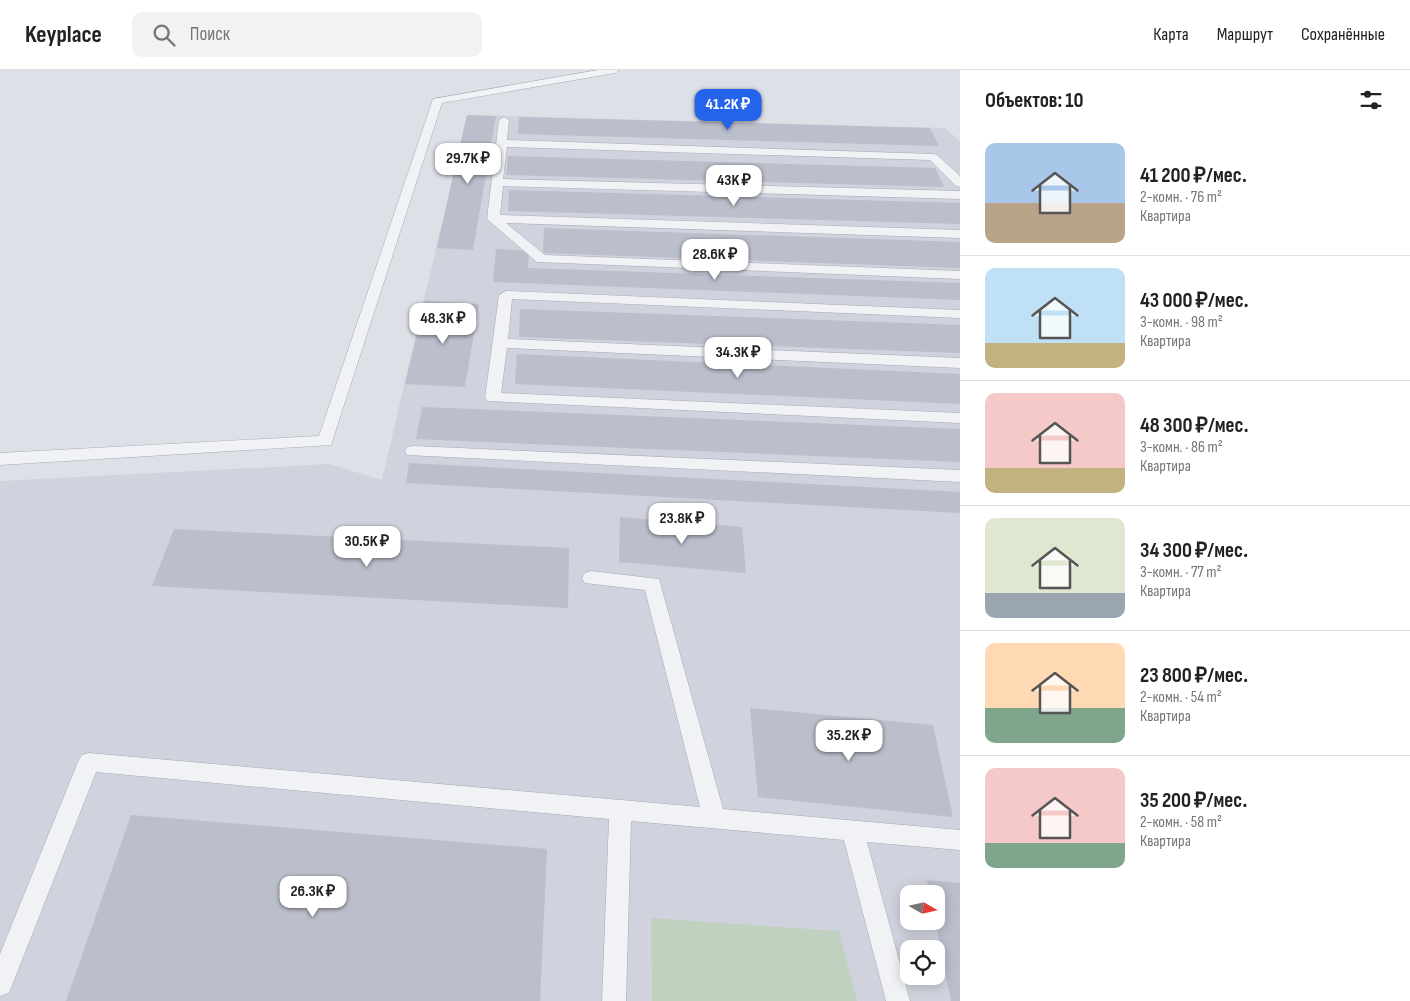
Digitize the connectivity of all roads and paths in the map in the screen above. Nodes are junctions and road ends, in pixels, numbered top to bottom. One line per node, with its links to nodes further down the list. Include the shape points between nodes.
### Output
1 (615, 70): 15 (lane, via 437,101 325,441)
2 (504, 120): 3 (lane)
3 (502, 143): 4 (lane); 5 (lane, via 933,157)
4 (497, 182): 6 (lane); 7 (lane)
5 (960, 183)
6 (960, 195)
7 (493, 219): 8 (lane); 9 (lane, via 542,259)
8 (960, 234)
9 (960, 275)
10 (960, 314): 11 (lane, via 506,295)
11 (500, 343): 12 (lane); 13 (lane, via 493,398)
12 (960, 363)
13 (960, 418)
14 (413, 451): 16 (lane)
15 (0, 459)
16 (960, 476)
17 (591, 578): 19 (lane, via 653,584)
18 (620, 809): 19 (lane); 22 (lane, via 89,762); 23 (lane)
19 (714, 818): 20 (lane)
20 (853, 830): 21 (lane); 24 (lane)
21 (960, 840)
22 (0, 984)
23 (614, 1001)
24 (898, 1001)

